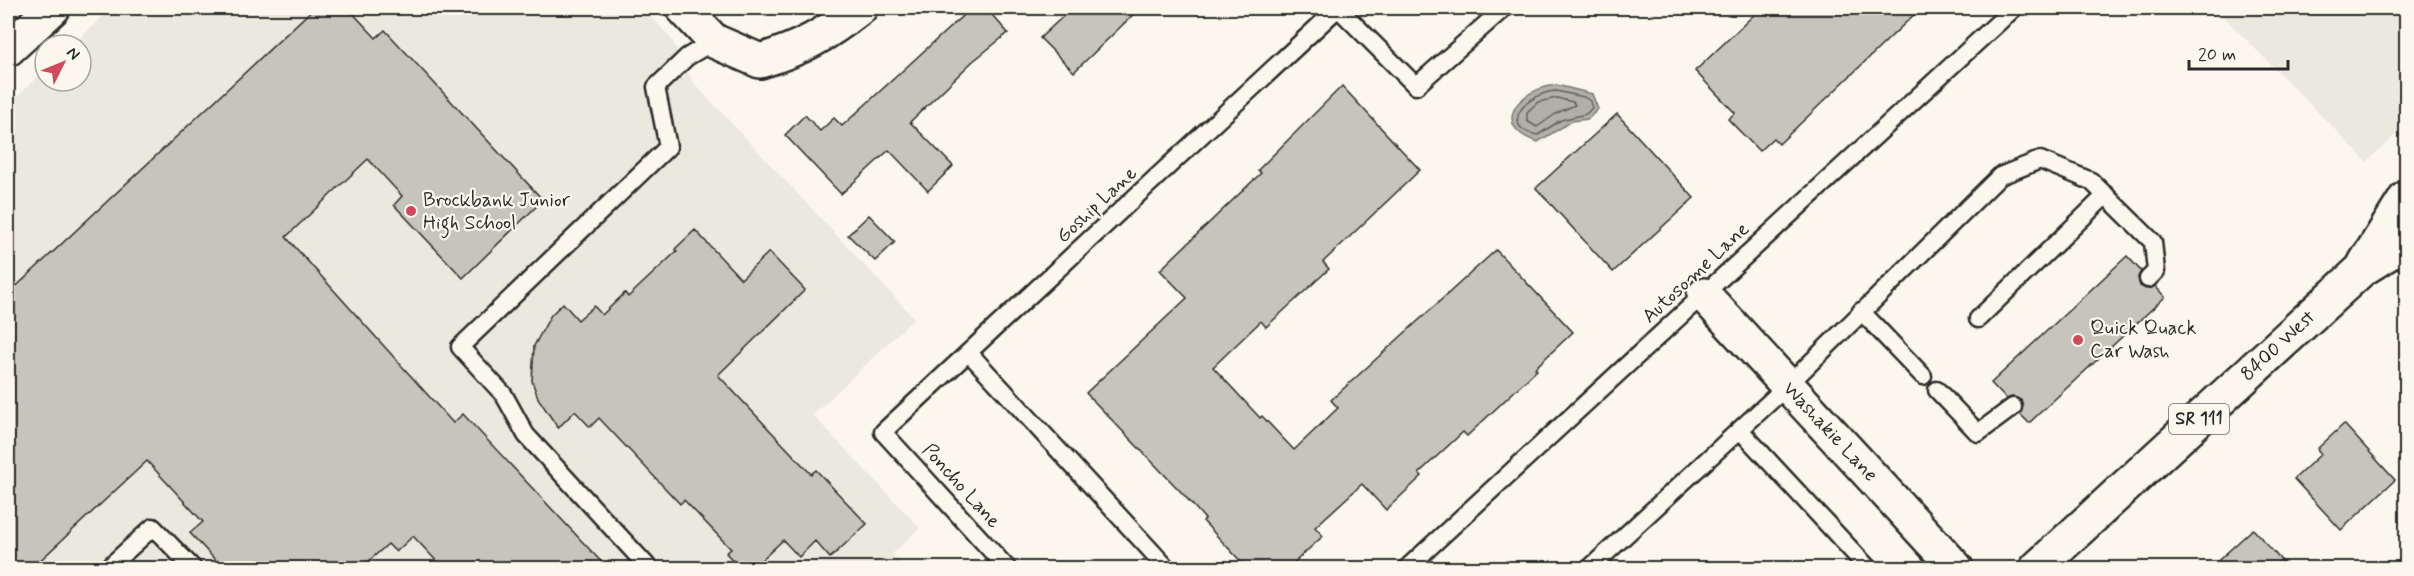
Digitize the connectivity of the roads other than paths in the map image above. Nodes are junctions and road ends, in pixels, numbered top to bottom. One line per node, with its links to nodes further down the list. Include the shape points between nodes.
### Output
1 (52, 8): 8 (street)
2 (683, 8): 7 (street)
3 (860, 8): 7 (street, via 826,34 793,51 760,61)
4 (1338, 8): 5 (lane, via 1416,86); 17 (lane, Goship Lane)
5 (1504, 8)
6 (2014, 8): 14 (lane, Autosome Lane)
7 (714, 40): 26 (lane, via 687,57 656,87 668,147 460,347 504,395 526,435)
8 (8, 50)
9 (2106, 195): 13 (lane, via 2153,242 2156,271); 15 (lane, via 2091,181 2040,160 2000,176); 16 (lane)
10 (2406, 198): 12 (street, 8400 West / SR 111)
11 (2406, 242): 12 (street, 8400 West / SR 111)
12 (2361, 270): 33 (street, 8400 West / SR 111)
13 (2148, 279)
14 (1704, 295): 19 (street, Washakie Lane); 29 (lane, Autosome Lane)
15 (1861, 311): 18 (lane); 19 (lane)
16 (1978, 319)
17 (969, 353): 23 (lane, Goship Lane); 28 (lane)
18 (1923, 376)
19 (1787, 386): 22 (lane); 32 (street, Washakie Lane)
20 (1937, 390): 21 (lane, via 1978,433)
21 (2013, 407)
22 (1740, 430): 30 (lane); 31 (lane)
23 (883, 432): 27 (lane, Poncho Lane)
24 (108, 568): 25 (lane, via 153,527)
25 (193, 568)
26 (649, 568)
27 (1007, 568)
28 (1167, 568)
29 (1407, 568)
30 (1590, 568)
31 (1868, 568)
32 (1956, 568)
33 (2037, 568)

